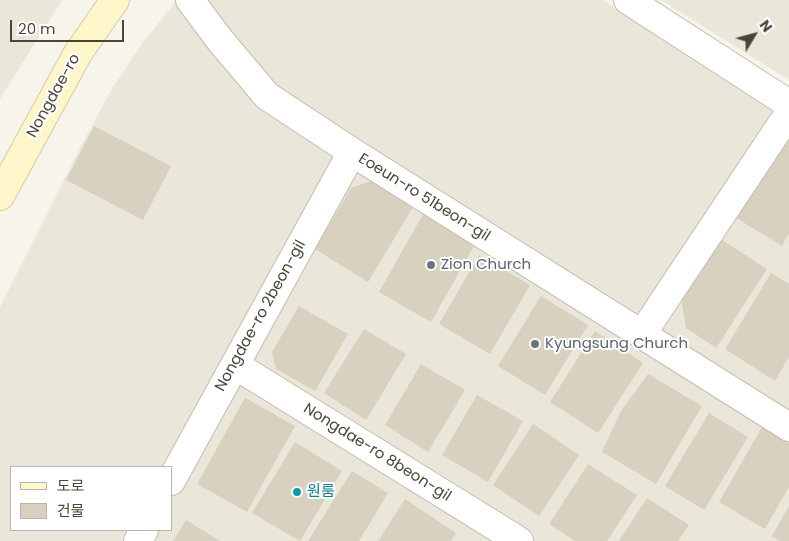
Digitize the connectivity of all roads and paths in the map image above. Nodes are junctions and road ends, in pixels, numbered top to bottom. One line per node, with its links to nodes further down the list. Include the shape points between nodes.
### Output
1 (115, 0): 7 (street, Nongdae-ro, via 78,53)
2 (190, 0): 6 (street, Eoeun-ro 51beon-gil, via 267,96)
3 (628, 0): 4 (street)
4 (789, 104)
5 (789, 113): 8 (street)
6 (352, 152): 8 (street, Eoeun-ro 51beon-gil); 9 (street, Nongdae-ro 2beon-gil)
7 (0, 196)
8 (642, 334): 10 (street, Eoeun-ro 51beon-gil)
9 (235, 365): 11 (street, Nongdae-ro 2beon-gil); 12 (street, Nongdae-ro 8beon-gil)
10 (789, 427)
11 (172, 478)
12 (519, 541)

